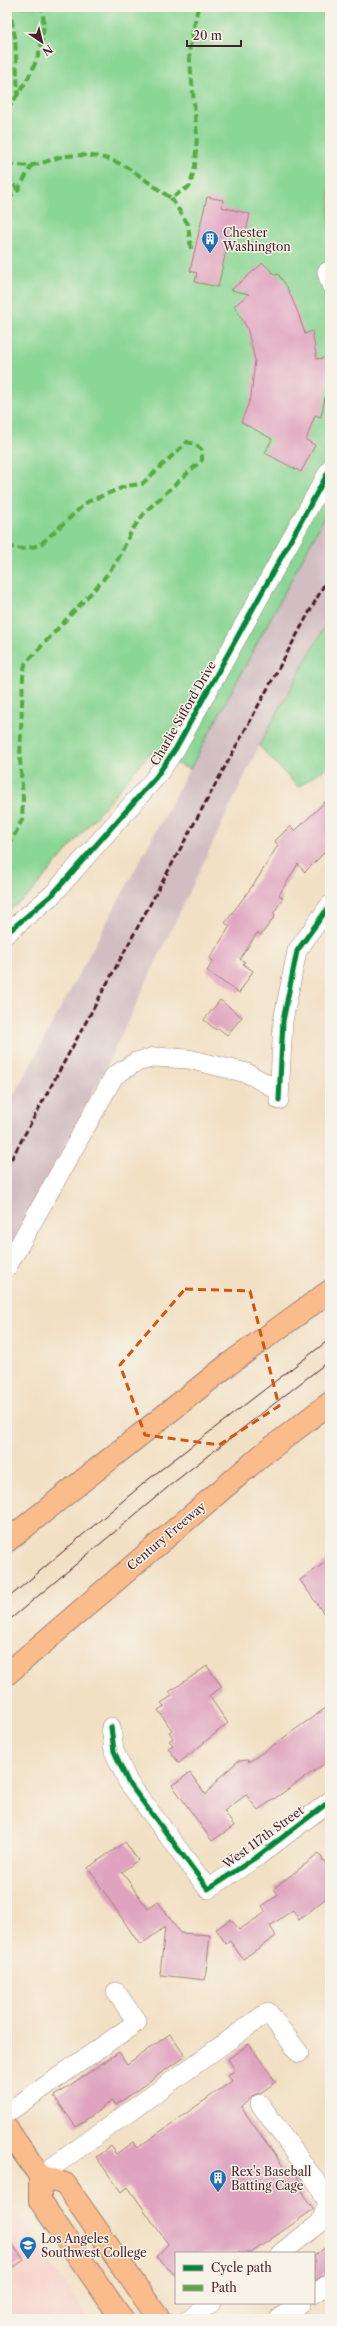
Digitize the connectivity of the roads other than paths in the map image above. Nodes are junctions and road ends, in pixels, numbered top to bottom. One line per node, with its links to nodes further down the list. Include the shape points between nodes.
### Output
1 (330, 469): 3 (street, Charlie Sifford Drive, via 180,742 156,777 53,894)
2 (330, 905): 4 (street, via 297,951 283,1021 279,1095 247,1073 188,1059 155,1056 136,1062 114,1076)
3 (7, 933)
4 (7, 1267)
5 (330, 1291): 7 (main road, via 229,1364)
6 (330, 1403): 8 (main road, Century Freeway, via 262,1455)
7 (7, 1541)
8 (7, 1674)
9 (111, 1727): 10 (street, West 117th Street, via 114,1750 128,1782 208,1889 258,1856)
10 (330, 1800)
11 (116, 1992): 14 (street, via 136,2022)
12 (300, 2053): 16 (street, via 268,2012)
13 (260, 2104): 17 (street, via 320,2187 328,2204 320,2223)
14 (7, 2113)
15 (7, 2129): 16 (main road)
16 (40, 2176): 22 (main road, via 40,2201); 23 (main road, via 65,2184)
17 (281, 2252)
18 (330, 2283): 19 (street)
19 (315, 2293)
20 (210, 2304): 24 (street)
21 (300, 2304): 25 (street)
22 (122, 2319)
23 (159, 2319)
24 (189, 2319)
25 (278, 2319)

